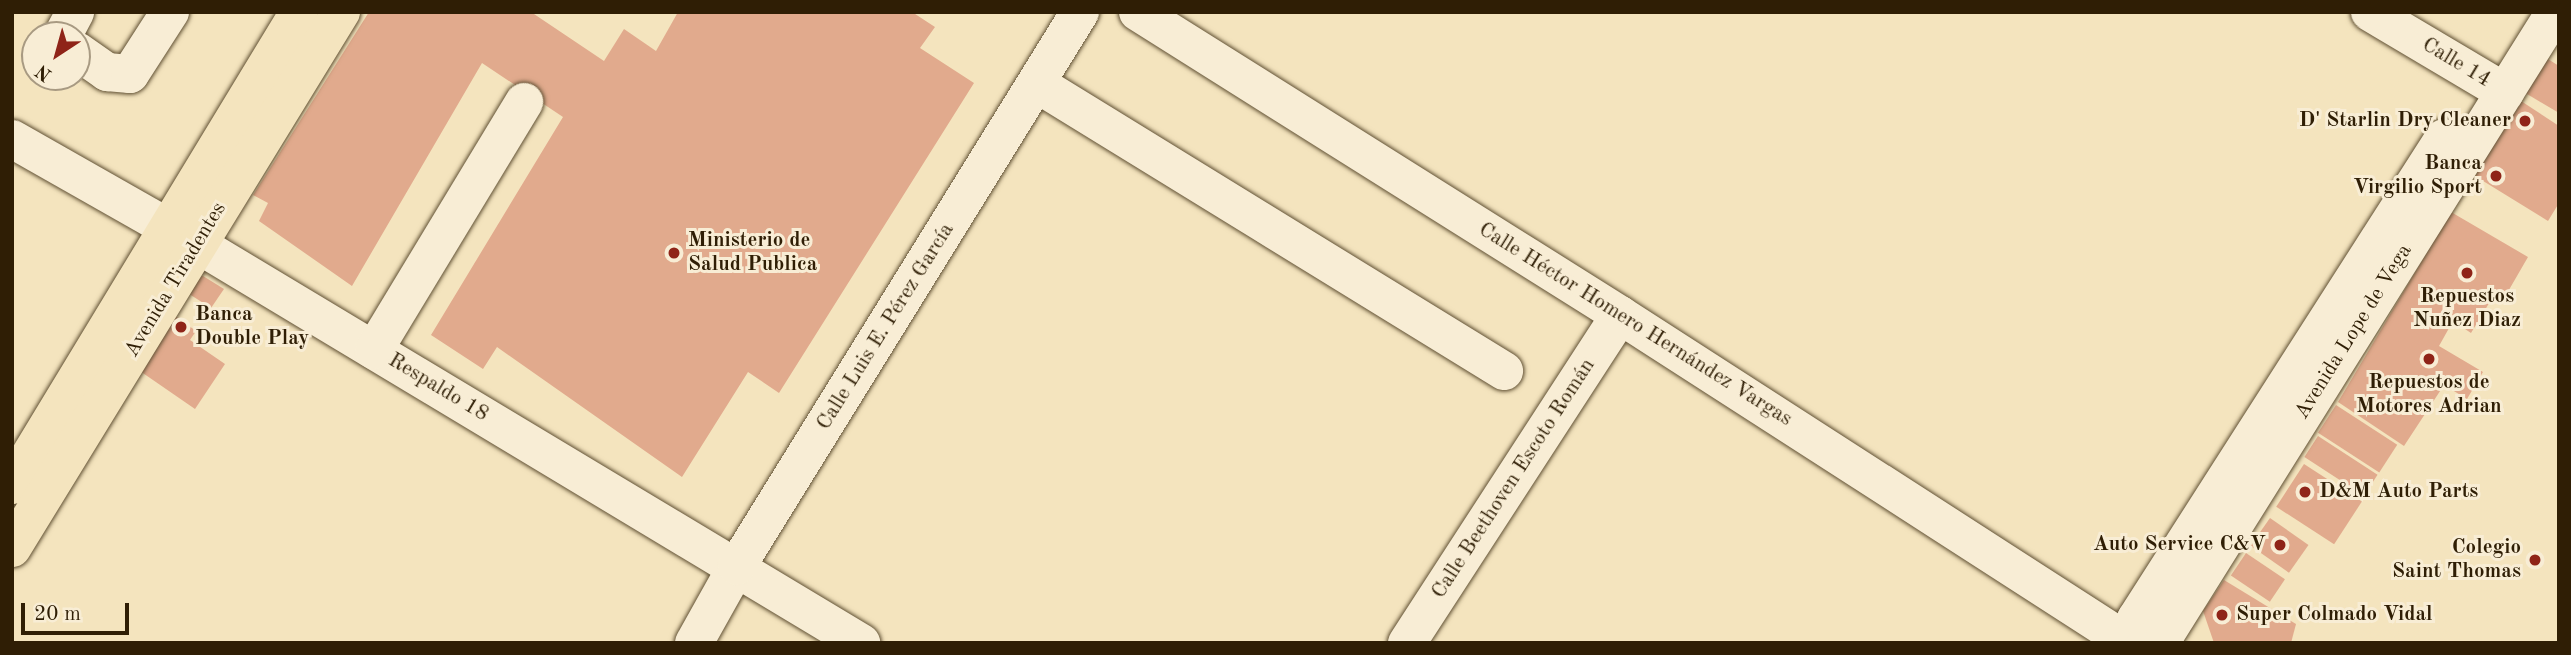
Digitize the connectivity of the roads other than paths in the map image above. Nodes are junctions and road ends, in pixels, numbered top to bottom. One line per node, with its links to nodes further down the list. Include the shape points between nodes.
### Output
1 (170, 12): 9 (street, via 130,74 107,72)
2 (299, 12): 14 (main road, Avenida Tiradentes)
3 (341, 12): 14 (main road, Avenida Tiradentes)
4 (1080, 12): 10 (street, Calle Luis E. Pérez García)
5 (1138, 12): 15 (street, Calle Héctor Homero Hernández Vargas)
6 (2370, 12): 11 (street, Calle 14)
7 (2524, 12): 11 (street, Avenida Lope de Vega)
8 (2555, 12): 11 (street, Avenida Lope de Vega)
9 (91, 61)
10 (1039, 85): 17 (street); 20 (street, Calle Luis E. Pérez García)
11 (2493, 86): 25 (street, Avenida Lope de Vega, via 2136,619); 26 (street, Avenida Lope de Vega, via 2165,635)
12 (524, 102): 16 (street)
13 (12, 139): 14 (street, Respaldo 18)
14 (181, 237): 16 (street, Respaldo 18); 18 (main road, Avenida Tiradentes); 19 (main road, Avenida Tiradentes)
15 (1620, 315): 23 (street, Calle Beethoven Escoto Román); 24 (street, Calle Héctor Homero Hernández Vargas)
16 (374, 350): 20 (street, Respaldo 18)
17 (1504, 371)
18 (12, 485)
19 (12, 548)
20 (737, 566): 21 (street, Calle Luis E. Pérez García); 22 (street, Respaldo 18)
21 (694, 643)
22 (861, 643)
23 (1407, 643)
24 (2129, 643)
25 (2136, 643)
26 (2146, 643)

